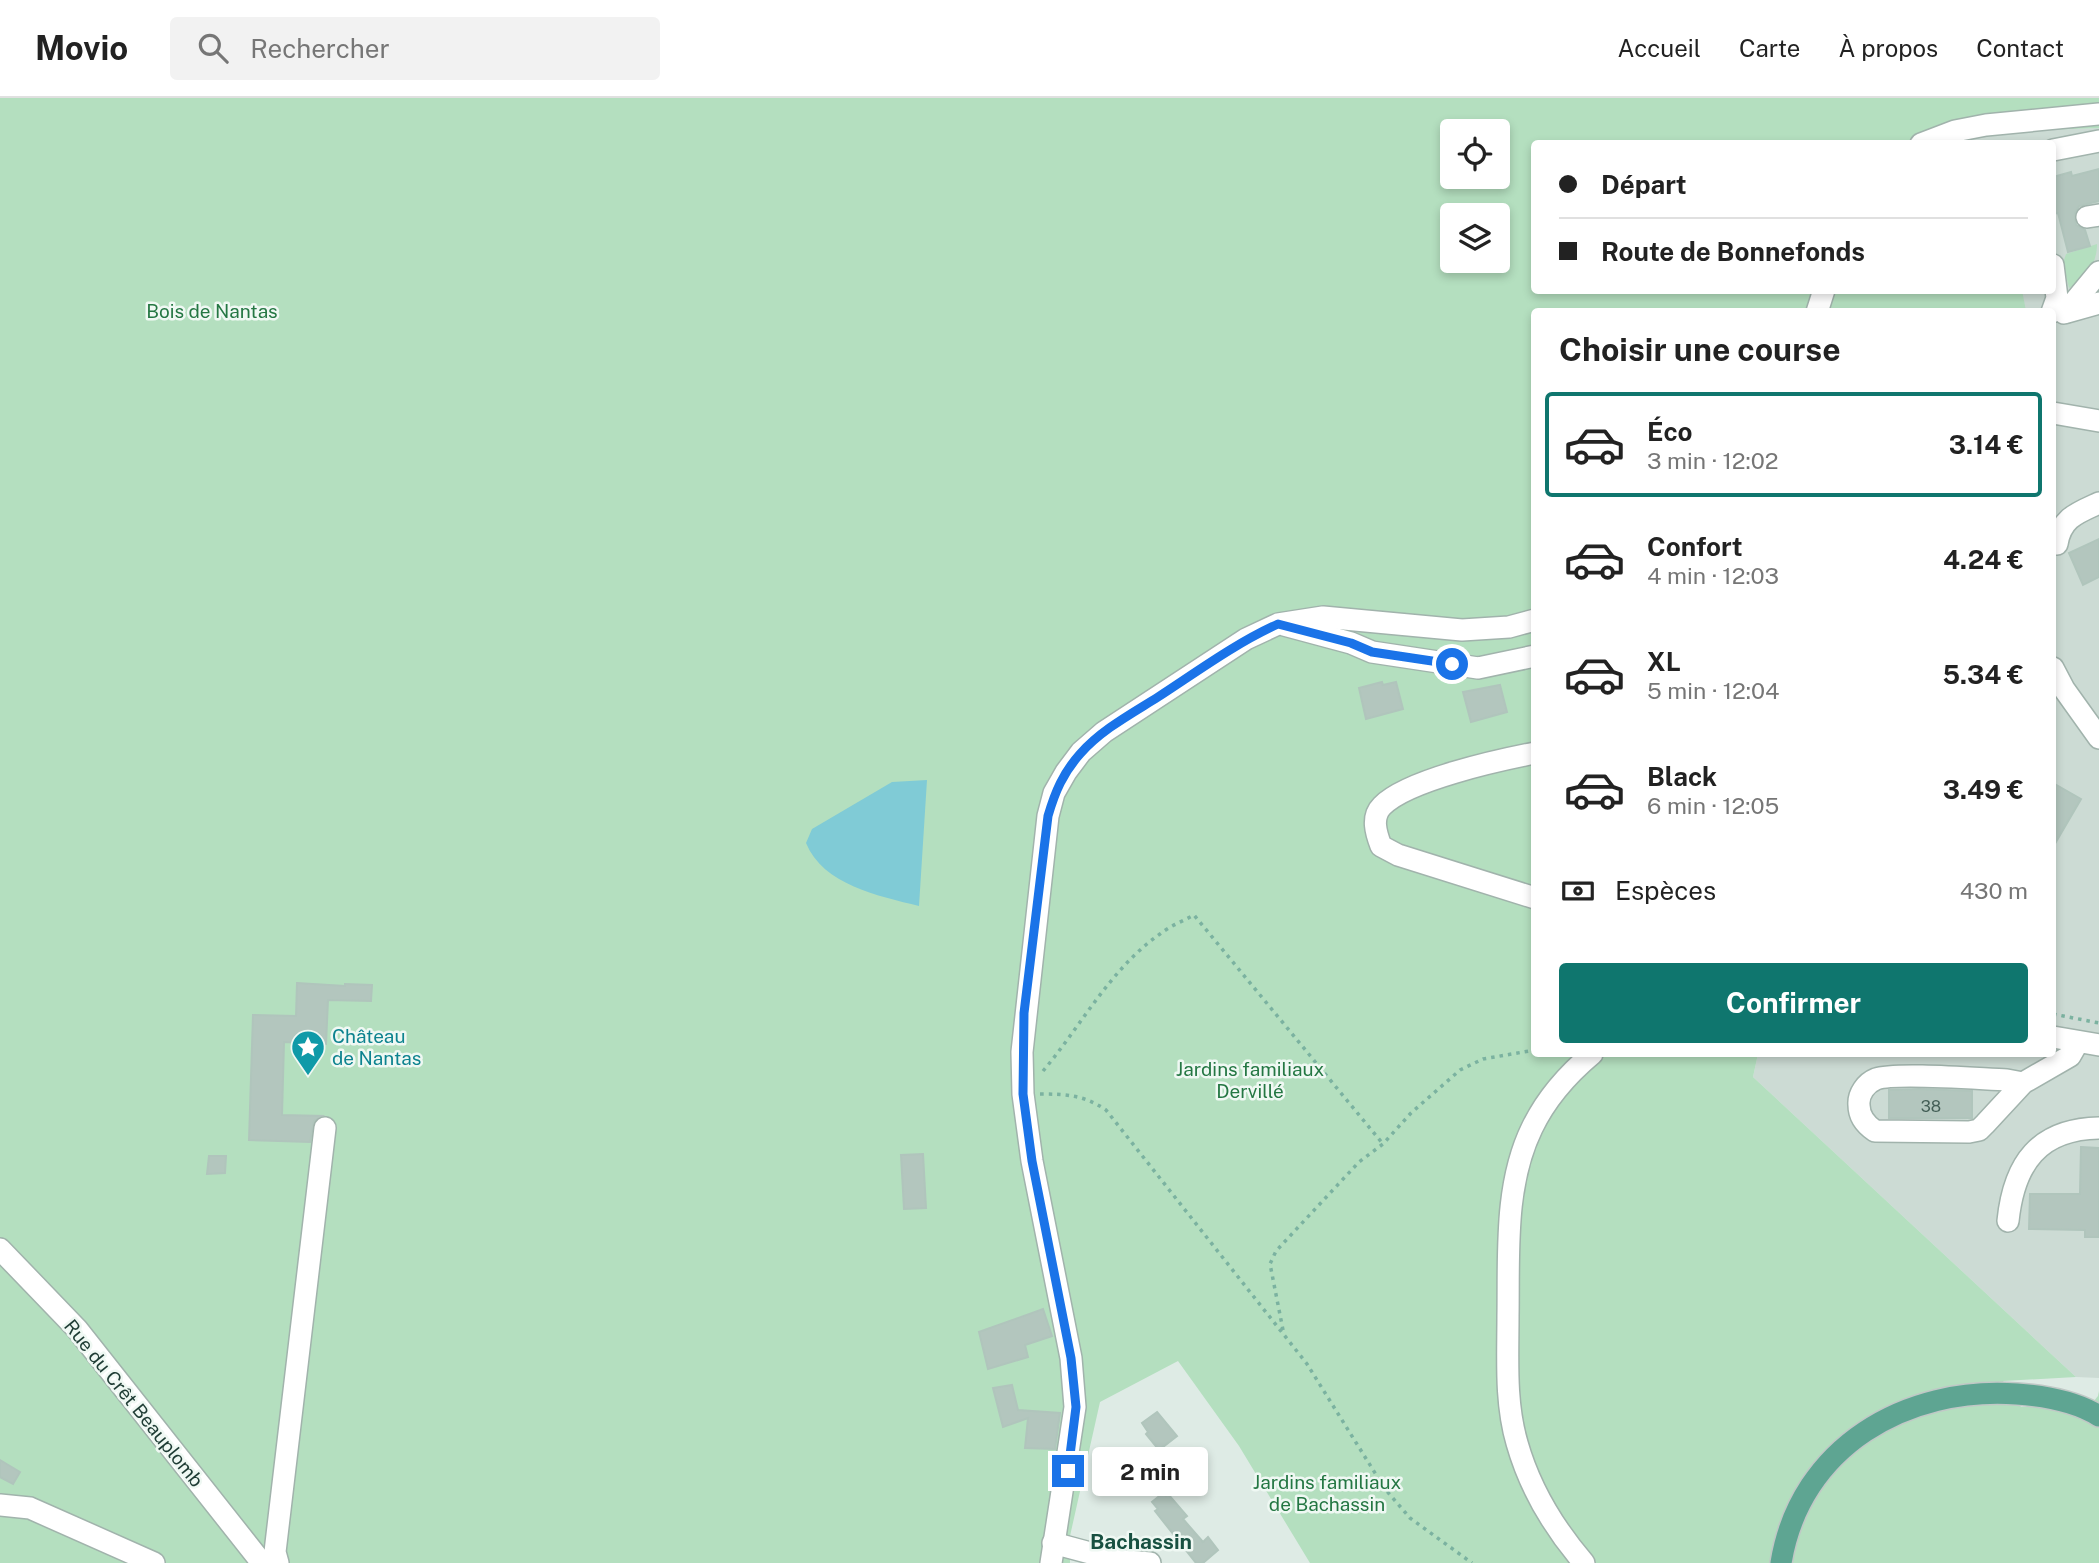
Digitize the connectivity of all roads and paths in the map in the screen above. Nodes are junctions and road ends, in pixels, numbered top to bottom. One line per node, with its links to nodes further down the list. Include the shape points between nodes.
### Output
1 (2099, 114): 2 (street)
2 (1989, 134): 3 (street, via 1955,131)
3 (1931, 140)
4 (2099, 141): 5 (street)
5 (2056, 149)
6 (2099, 272): 9 (street)
7 (2056, 294): 9 (street)
8 (2099, 303): 9 (street)
9 (2057, 314)
10 (2056, 414): 11 (street)
11 (2099, 421)
12 (2099, 503): 13 (street, via 2073,514 2064,523)
13 (2057, 544)
14 (1531, 621): 15 (street, via 1462,630 1323,617)
15 (1278, 624): 16 (street, via 1372,652 1478,668); 28 (street, via 1246,639 1104,732 1066,772 1048,816 1024,1013)
16 (1531, 657)
17 (2056, 674): 18 (street)
18 (2099, 738)
19 (1531, 754): 20 (street, via 1447,775 1396,796 1380,807 1374,827 1381,846 1398,855)
20 (1531, 897)
21 (2056, 1015): 22 (path)
22 (2099, 1023)
23 (2056, 1038): 24 (street)
24 (2089, 1043): 27 (street)
25 (1531, 1051): 31 (path, via 1483,1059 1460,1070)
26 (1588, 1057): 43 (street, via 1572,1071 1532,1128 1510,1211 1509,1264 1508,1390 1517,1443 1542,1506)
27 (2023, 1083): 27 (street, via 1886,1077 1867,1086 1859,1106 1864,1123 1875,1131 1969,1132 1979,1130)
28 (1023, 1094): 31 (path, via 1140,950 1194,915); 34 (path, via 1070,1094 1090,1098 1106,1110); 37 (street, via 1076,1407)
29 (325, 1128): 40 (street, via 275,1552)
30 (2099, 1128): 32 (street, via 2059,1134 2032,1154 2013,1185)
31 (1383, 1144): 34 (path, via 1359,1163 1276,1251 1270,1264)
32 (2008, 1221)
33 (0, 1249): 39 (street, Rue du Crêt Beauplomb, via 77,1329)
34 (1283, 1332): 42 (path, via 1385,1489 1410,1518)
35 (2099, 1416): 44 (main road, via 2064,1400 1989,1392 1948,1396 1901,1410 1865,1430 1812,1484 1795,1516)
36 (0, 1506): 38 (street, via 30,1508)
37 (1052, 1553): 41 (street)
38 (154, 1563)
39 (262, 1563)
40 (278, 1563)
41 (1150, 1563)
42 (1472, 1563)
43 (1584, 1563)
44 (1781, 1563)

